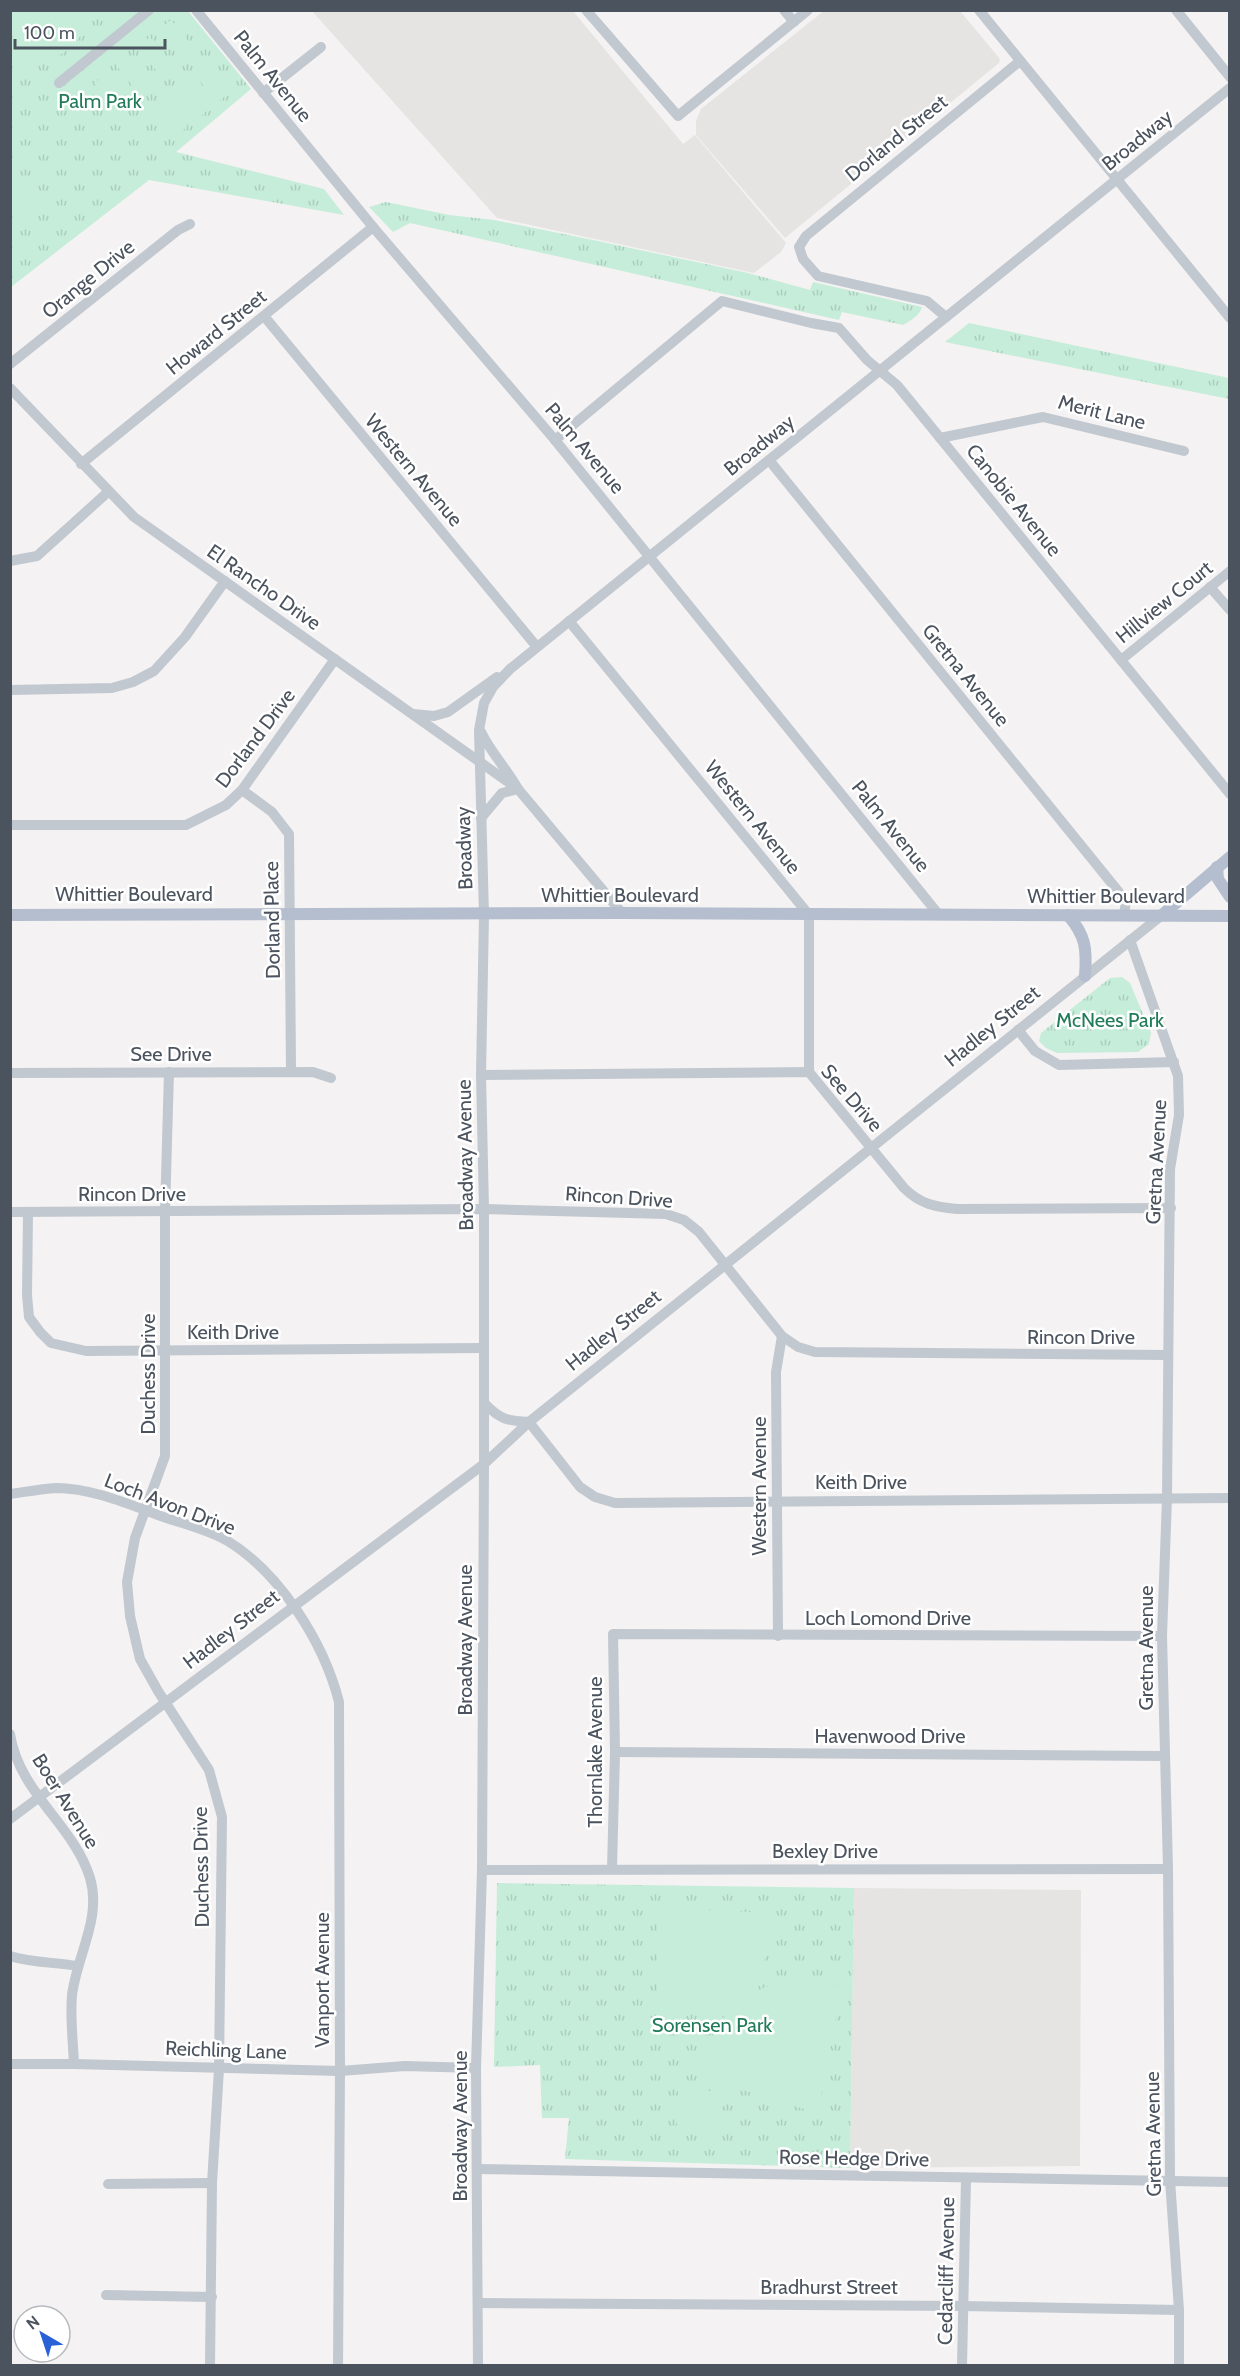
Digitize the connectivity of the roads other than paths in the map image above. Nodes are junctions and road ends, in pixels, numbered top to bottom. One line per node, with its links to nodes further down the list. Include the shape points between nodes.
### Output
1 (149, 10): 12 (street)
2 (196, 10): 14 (street, Palm Avenue)
3 (586, 10): 8 (street, via 678,117)
4 (784, 10): 8 (street)
5 (808, 10): 8 (street)
6 (979, 10): 10 (street)
7 (1176, 10): 11 (street)
8 (794, 22)
9 (321, 47): 14 (street)
10 (1020, 60): 15 (street); 19 (street, Dorland Street, via 806,236 799,247 803,259 819,276 927,301)
11 (1230, 76)
12 (58, 83)
13 (1230, 88): 15 (street, Broadway)
14 (263, 93): 17 (street, Palm Avenue)
15 (1117, 179): 19 (street, Broadway); 20 (street)
16 (190, 224): 21 (street, Orange Drive)
17 (373, 227): 18 (street, Howard Street); 25 (street, Palm Avenue)
18 (264, 316): 28 (street, Howard Street); 37 (street, Western Avenue)
19 (946, 317): 22 (street, Broadway)
20 (1230, 318)
21 (10, 364)
22 (880, 370): 24 (street, Canobie Avenue); 25 (street, Canobie Avenue, via 839,328 723,301); 27 (street, Broadway)
23 (10, 388): 28 (street, El Rancho Drive)
24 (940, 438): 26 (street, Merit Lane, via 1043,417); 39 (street, Canobie Avenue)
25 (555, 440): 30 (street, Palm Avenue)
26 (1184, 451)
27 (769, 460): 30 (street, Broadway); 60 (street, Gretna Avenue, via 1126,901)
28 (81, 464): 29 (street, El Rancho Drive)
29 (108, 492): 31 (street, via 37,556); 33 (street, El Rancho Drive, via 134,517)
30 (650, 556): 36 (street, Broadway); 58 (street, Palm Avenue)
31 (10, 561)
32 (1230, 572): 34 (street, Hillview Court)
33 (225, 581): 38 (street, El Rancho Drive); 41 (street, via 185,637 154,671 133,682 112,688)
34 (1210, 587): 35 (street); 39 (street, Hillview Court)
35 (1230, 610)
36 (569, 621): 37 (street, Broadway); 57 (street, Western Avenue)
37 (537, 647): 40 (street, Broadway)
38 (335, 659): 42 (street, El Rancho Drive); 46 (street, Dorland Drive)
39 (1121, 660): 47 (street, Canobie Avenue)
40 (510, 669): 42 (street, via 448,712 434,716); 43 (street, Broadway, via 484,702)
41 (10, 690)
42 (411, 714): 44 (street, El Rancho Drive)
43 (479, 730): 44 (street, Broadway); 45 (street, El Rancho Drive)
44 (479, 762): 45 (street, El Rancho Drive); 48 (street, Broadway)
45 (518, 789): 48 (street, via 502,793); 54 (street, El Rancho Drive)
46 (242, 790): 49 (street, Dorland Drive, via 226,805 186,825); 53 (street, Dorland Place, via 272,813 289,834)
47 (1230, 794)
48 (481, 818): 56 (street, Broadway)
49 (10, 825)
50 (1230, 857): 51 (main road, Hadley Street)
51 (1217, 867): 52 (main road, via 1218,879); 61 (main road, Hadley Street)
52 (1230, 897)
53 (290, 914): 55 (main road, Whittier Boulevard); 56 (main road, Whittier Boulevard); 68 (street, Dorland Place)
54 (622, 914): 56 (main road, Whittier Boulevard); 57 (main road, Whittier Boulevard)
55 (10, 915)
56 (484, 915): 71 (street, Broadway Avenue)
57 (809, 915): 58 (main road, Whittier Boulevard); 69 (street)
58 (939, 915): 59 (main road, Whittier Boulevard)
59 (1068, 915): 60 (main road, Whittier Boulevard); 64 (main road, via 1081,930 1087,952)
60 (1124, 915): 61 (main road, Whittier Boulevard)
61 (1162, 915): 62 (main road, Whittier Boulevard); 63 (street, Hadley Street)
62 (1230, 916)
63 (1130, 940): 64 (street, Hadley Street); 66 (street, Gretna Avenue)
64 (1085, 976): 65 (street, Hadley Street)
65 (1018, 1030): 66 (street, via 1035,1052 1059,1065); 73 (street, Hadley Street)
66 (1174, 1062): 74 (street, Gretna Avenue, via 1179,1115 1170,1169)
67 (169, 1072): 68 (street, See Drive); 70 (street, See Drive); 78 (street, Duchess Drive)
68 (291, 1072): 72 (street, See Drive, via 313,1072)
69 (809, 1072): 71 (street, See Drive); 73 (street, See Drive)
70 (10, 1073)
71 (481, 1075): 75 (street, Broadway Avenue)
72 (331, 1078)
73 (872, 1148): 74 (street, See Drive, via 913,1197 937,1207); 79 (street, Hadley Street)
74 (1171, 1208): 83 (street, Gretna Avenue)
75 (484, 1209): 78 (street, Rincon Drive); 79 (street, Rincon Drive, via 666,1214 684,1220 699,1232); 81 (street, Broadway Avenue)
76 (10, 1212): 77 (street, Rincon Drive)
77 (28, 1212): 78 (street, Rincon Drive); 82 (street, Keith Drive, via 29,1317 40,1332 51,1343 86,1351)
78 (165, 1212): 82 (street, Duchess Drive)
79 (725, 1266): 80 (street, Rincon Drive); 85 (street, Hadley Street)
80 (782, 1336): 83 (street, Rincon Drive, via 798,1347 833,1354); 90 (street, Western Avenue, via 776,1372)
81 (484, 1348): 82 (street, Keith Drive); 84 (street, Broadway Avenue)
82 (166, 1350): 91 (street, Duchess Drive, via 165,1456)
83 (1167, 1355): 88 (street, Gretna Avenue)
84 (484, 1403): 85 (street, via 498,1417); 86 (street, Broadway Avenue)
85 (529, 1422): 86 (street, Hadley Street); 90 (street, Keith Drive, via 580,1487 595,1497 615,1503)
86 (484, 1464): 92 (street, Hadley Street); 104 (street, Broadway Avenue)
87 (10, 1494): 91 (street, Loch Avon Drive, via 56,1488 87,1492)
88 (1167, 1498): 89 (street, Keith Drive); 90 (street, Keith Drive); 95 (street, Gretna Avenue)
89 (1230, 1498)
90 (776, 1501): 94 (street, Western Avenue)
91 (145, 1510): 92 (street, Loch Avon Drive, via 225,1540 255,1562); 96 (street, Duchess Drive, via 127,1582 130,1616 140,1659)
92 (293, 1606): 96 (street, Hadley Street); 111 (street, Vanport Avenue, via 326,1661 339,1702)
93 (613, 1634): 94 (street, Loch Lomond Drive); 98 (street, Thornlake Avenue)
94 (778, 1636): 95 (street, Loch Lomond Drive)
95 (1162, 1636): 99 (street, Gretna Avenue)
96 (167, 1703): 100 (street, Hadley Street); 110 (street, Duchess Drive, via 209,1770 222,1816)
97 (10, 1734): 100 (street, Boer Avenue, via 17,1760)
98 (615, 1752): 99 (street, Havenwood Drive); 102 (street, Thornlake Avenue)
99 (1164, 1756): 103 (street, Gretna Avenue)
100 (39, 1797): 101 (street, Hadley Street); 106 (street, Boer Avenue, via 79,1853 94,1893 93,1914)
101 (10, 1820)
102 (612, 1869): 103 (street, Bexley Drive); 104 (street, Bexley Drive)
103 (1168, 1869): 114 (street, Gretna Avenue)
104 (482, 1870): 109 (street, Broadway Avenue)
105 (10, 1956): 106 (street, via 29,1962)
106 (77, 1966): 108 (street, Boer Avenue, via 72,1997)
107 (10, 2064): 108 (street, Reichling Lane)
108 (74, 2064): 110 (street, Reichling Lane)
109 (476, 2068): 111 (street, Reichling Lane, via 405,2066); 112 (street, Broadway Avenue)
110 (219, 2069): 111 (street, Reichling Lane); 116 (street, Duchess Drive)
111 (340, 2071): 124 (street, Vanport Avenue)
112 (478, 2169): 113 (street, Rose Hedge Drive); 120 (street, Broadway Avenue)
113 (966, 2178): 114 (street, Rose Hedge Drive); 121 (street, Cedarcliff Avenue)
114 (1170, 2181): 115 (street, Rose Hedge Drive); 122 (street, Gretna Avenue)
115 (1230, 2182)
116 (212, 2183): 117 (street); 119 (street, Duchess Drive)
117 (108, 2184)
118 (106, 2295): 119 (street)
119 (212, 2297): 123 (street, Duchess Drive)
120 (478, 2303): 121 (street, Bradhurst Street); 125 (street, Broadway Avenue)
121 (962, 2306): 122 (street, Bradhurst Street); 126 (street, Cedarcliff Avenue)
122 (1179, 2310): 127 (street, Gretna Avenue)
123 (210, 2366)
124 (338, 2366)
125 (478, 2366)
126 (962, 2366)
127 (1179, 2366)

